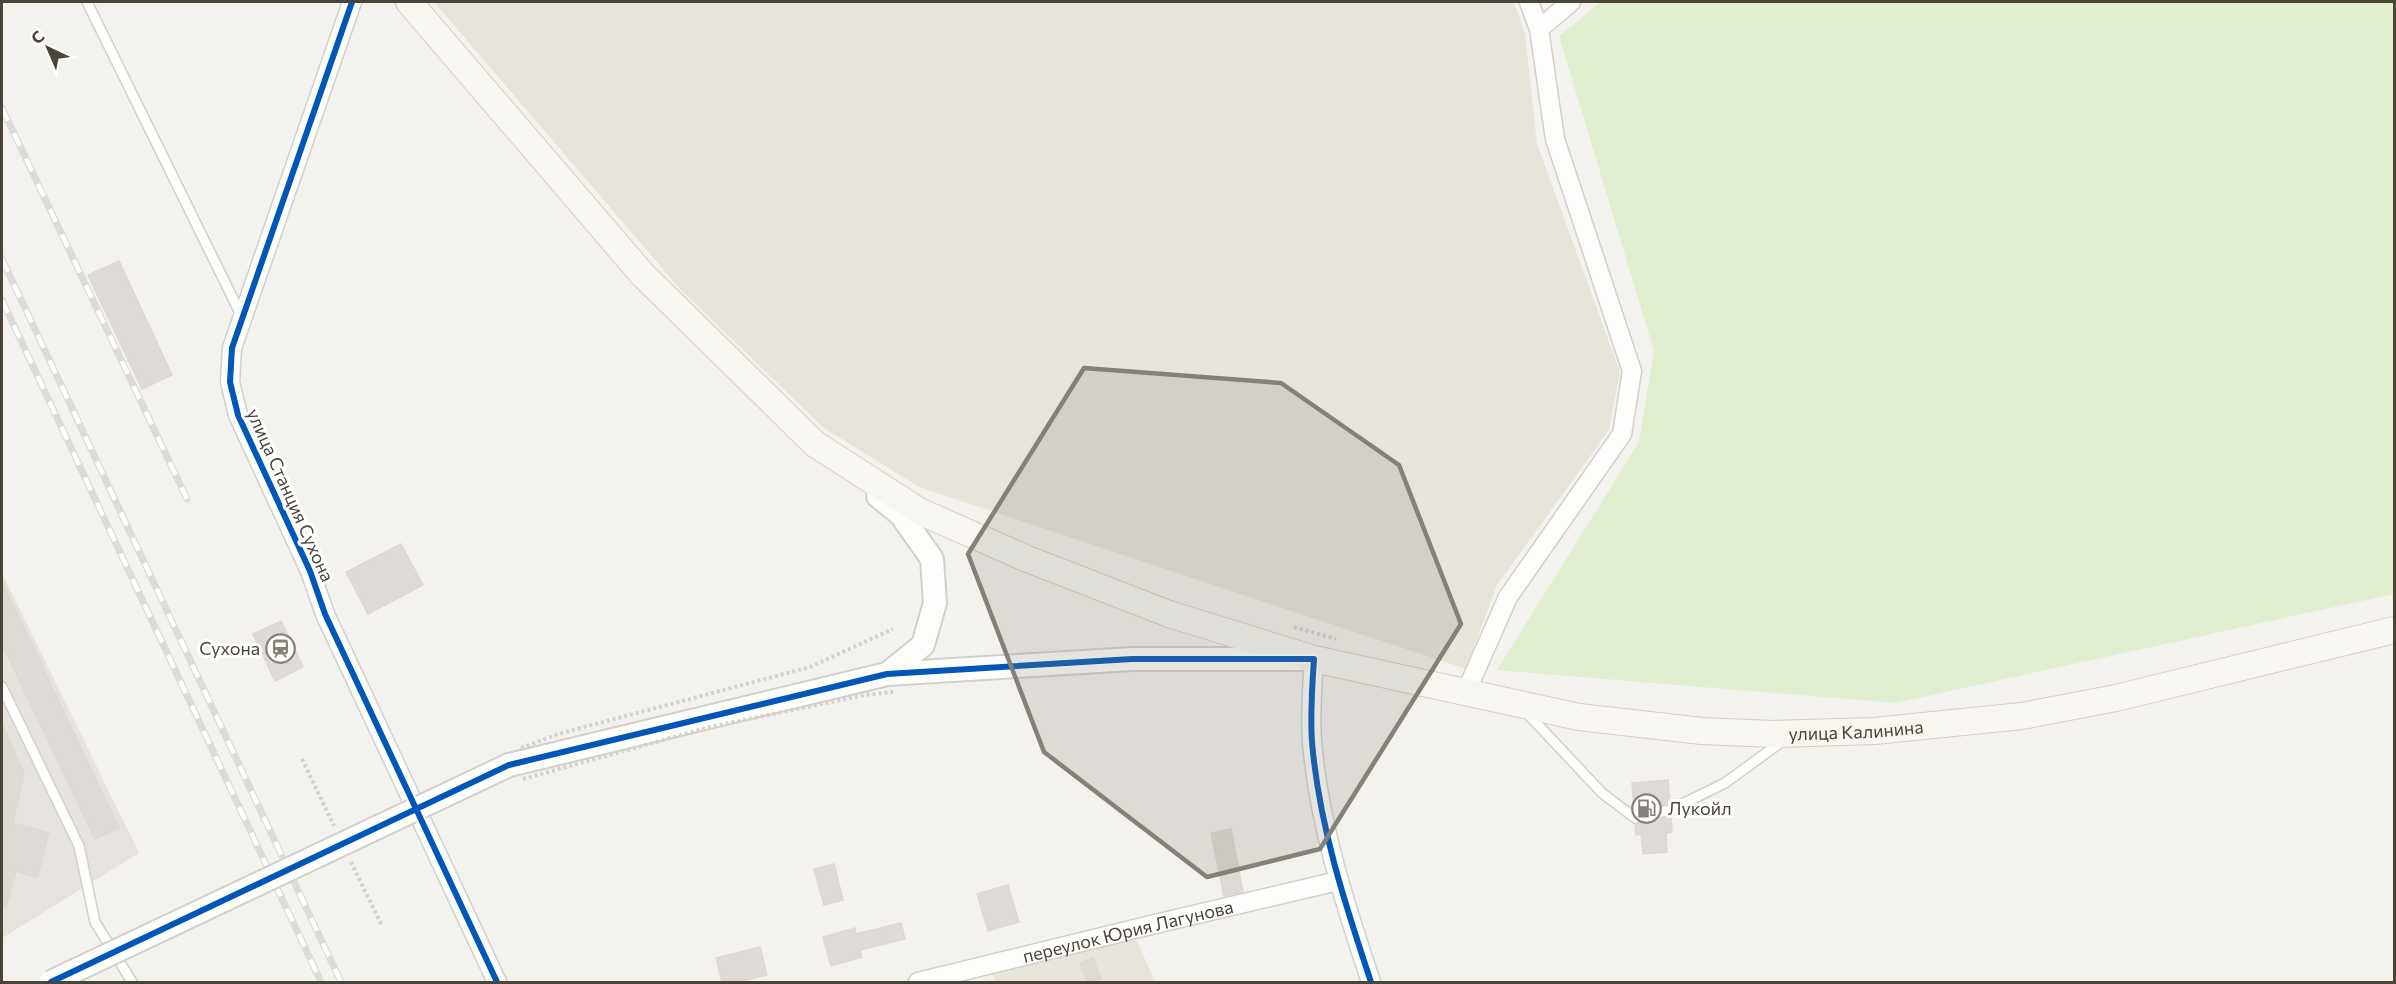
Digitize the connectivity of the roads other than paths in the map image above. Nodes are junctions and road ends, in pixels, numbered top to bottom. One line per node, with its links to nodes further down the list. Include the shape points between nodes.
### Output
1 (87, 2): 7 (lane)
2 (352, 2): 7 (street, улица Станция Сухона)
3 (409, 2): 8 (main road, улица Калинина, via 642,274)
4 (1529, 2): 6 (street)
5 (1571, 2): 6 (street)
6 (1539, 29): 13 (street, via 1555,139 1632,370 1622,434 1508,597)
7 (242, 319): 21 (street, улица Станция Сухона, via 232,348 230,382 238,415 310,571 325,614)
8 (815, 444): 10 (main road, улица Калинина, via 919,511 1025,558 1169,614); 11 (street, via 901,515 932,559 935,603 923,645)
9 (2394, 630): 15 (main road, улица Калинина, via 2116,698 2022,716 1874,731)
10 (1314, 659): 11 (street, via 1132,658); 13 (main road, улица Калинина); 16 (street, via 1313,751)
11 (890, 683): 19 (street, bridge, via 508,765 345,855)
12 (2, 687): 20 (lane, via 79,846 95,922)
13 (1466, 692): 14 (main road, улица Калинина)
14 (1518, 703): 15 (main road, улица Калинина, via 1579,717 1702,731); 15 (lane, via 1602,793 1635,818 1670,810 1725,783)
15 (1792, 733)
16 (1338, 881): 17 (street, переулок Юрия Лагунова, via 1151,924); 18 (street)
17 (987, 975): 22 (street, переулок Юрия Лагунова)
18 (1367, 978)
19 (51, 982)
20 (132, 982)
21 (497, 982)
22 (918, 982)

